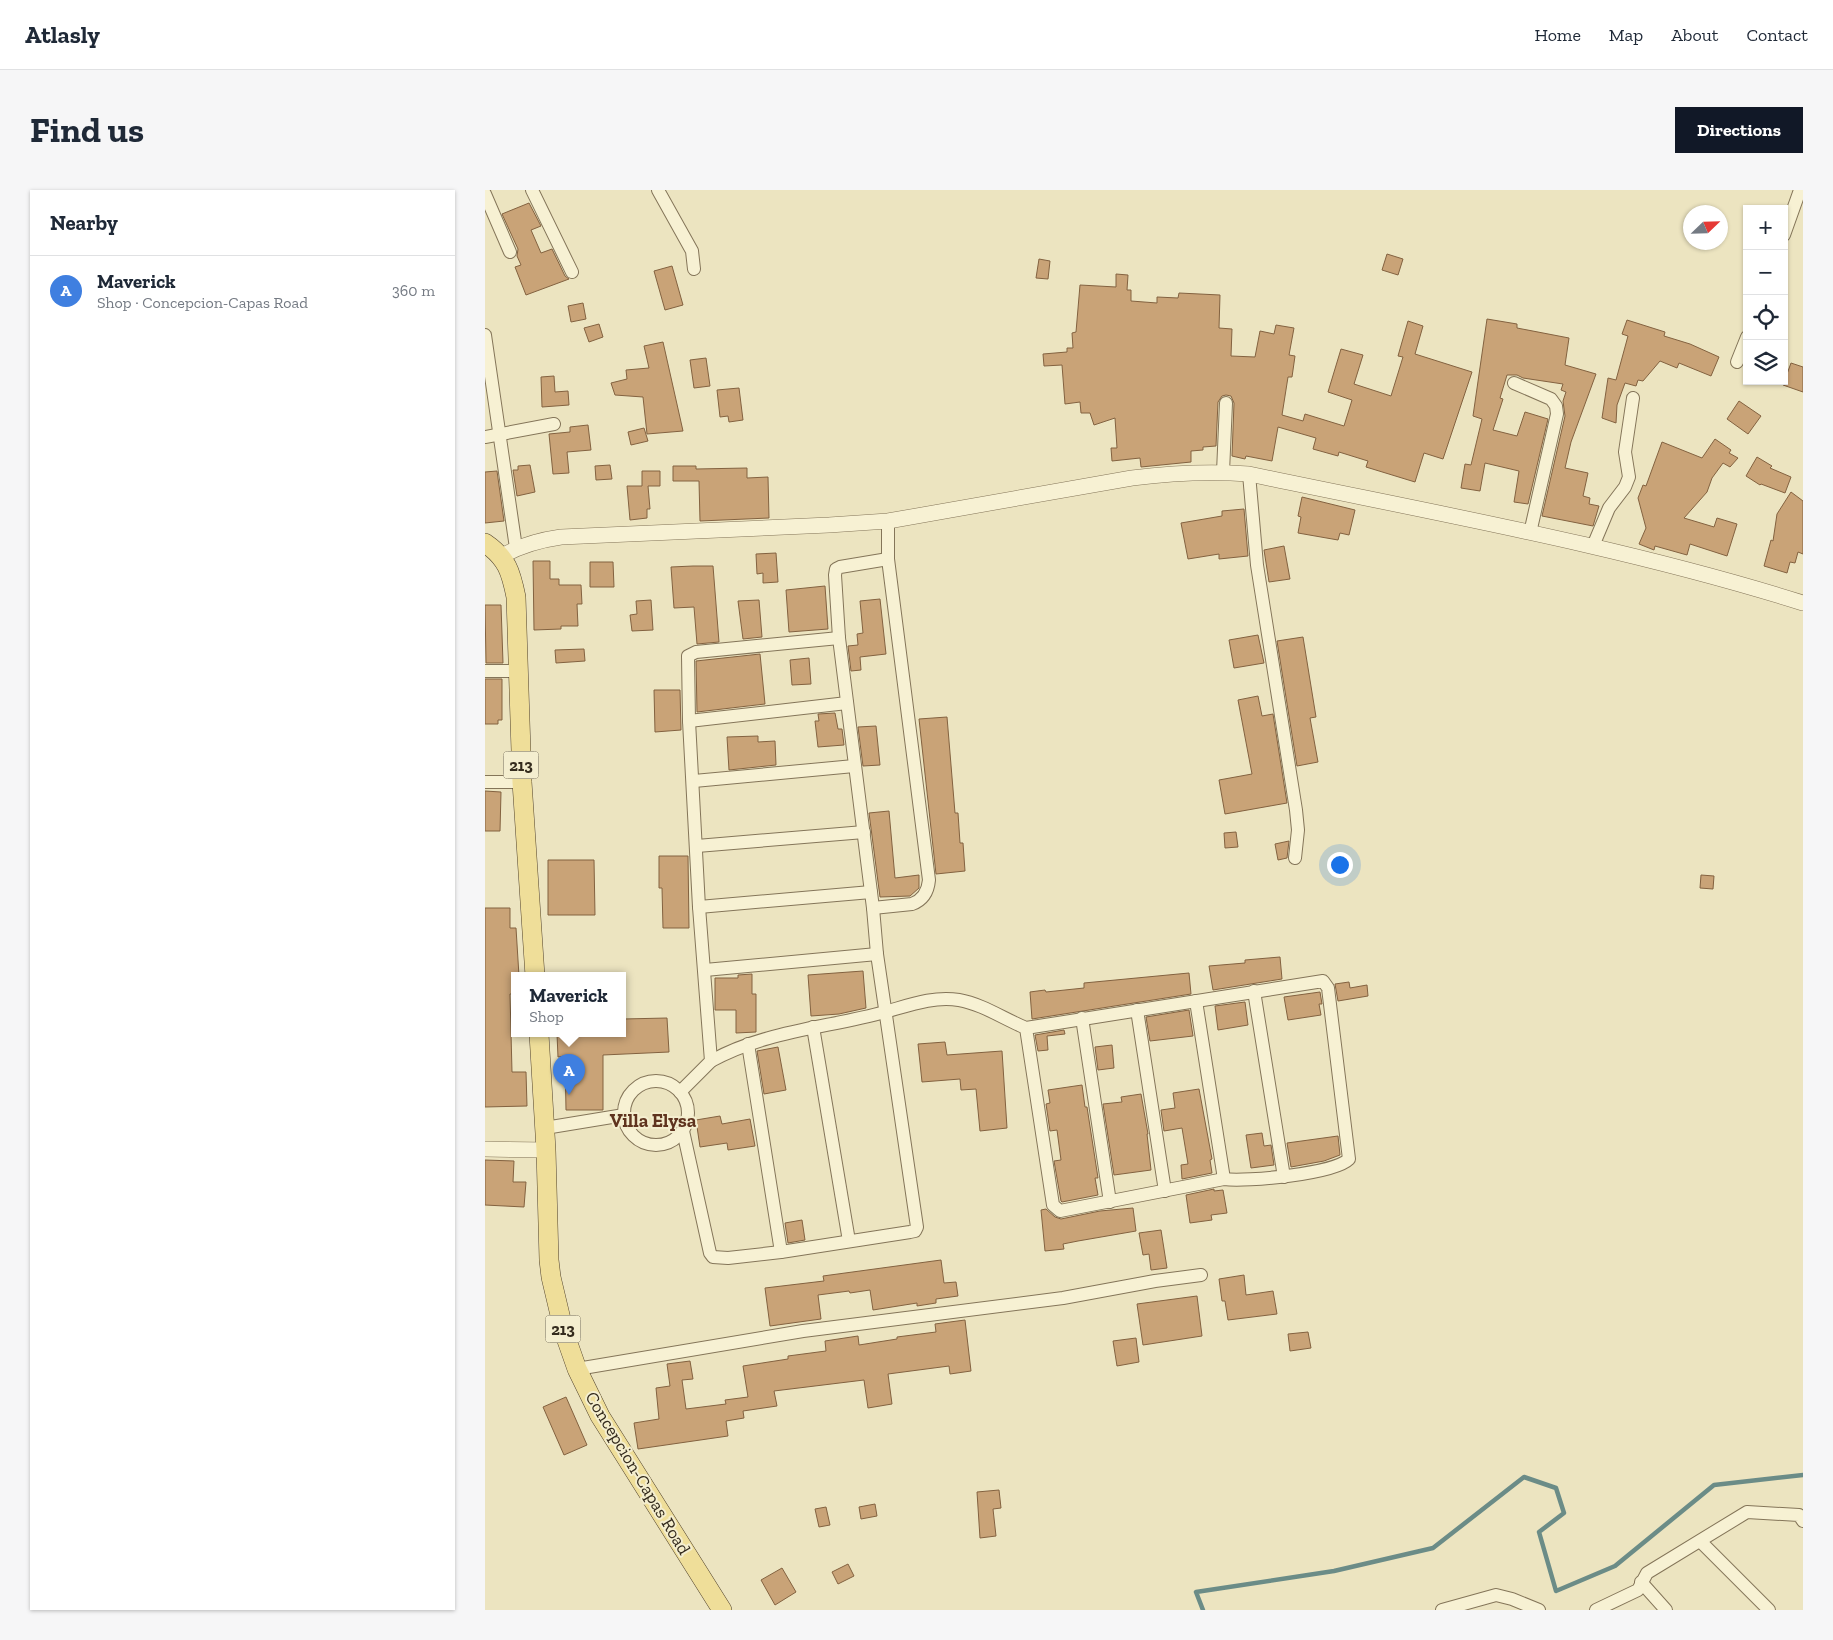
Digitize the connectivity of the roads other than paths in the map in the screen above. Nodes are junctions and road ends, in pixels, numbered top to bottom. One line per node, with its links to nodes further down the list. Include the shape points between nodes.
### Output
1 (532, 190): 8 (street)
2 (658, 190): 7 (street, via 691,251)
3 (1800, 190): 5 (street)
4 (485, 194): 6 (street)
5 (1788, 224)
6 (510, 252)
7 (694, 269)
8 (571, 272)
9 (485, 334): 16 (street)
10 (1746, 340): 11 (street)
11 (1737, 362)
12 (1514, 383): 21 (street, via 1551,399 1557,414)
13 (1633, 398): 23 (street, via 1625,452 1629,477 1609,508)
14 (1226, 403): 18 (street)
15 (554, 424): 16 (street)
16 (499, 434): 17 (street); 24 (street)
17 (485, 436)
18 (1223, 472): 19 (street); 20 (street, via 1132,478)
19 (1249, 474): 21 (street); 38 (street, via 1259,574 1296,810)
20 (888, 521): 24 (street, via 561,537 537,541); 25 (street)
21 (1529, 533): 23 (street)
22 (485, 543): 24 (main road, 213)
23 (1593, 546): 26 (street, via 1750,586)
24 (509, 552): 29 (main road, 213, via 516,597)
25 (888, 559): 27 (street, via 836,569); 41 (street, via 929,880 926,892 912,904)
26 (1803, 603)
27 (839, 638): 30 (street); 31 (street, via 696,652 688,656)
28 (485, 671): 29 (street)
29 (518, 671): 35 (main road, 213)
30 (847, 703): 31 (street); 32 (street)
31 (689, 721): 33 (street)
32 (854, 766): 33 (street); 36 (street)
33 (693, 781): 37 (street)
34 (485, 782): 35 (street)
35 (522, 782): 44 (main road, 213)
36 (864, 832): 37 (street); 39 (street)
37 (697, 846): 40 (street)
38 (1295, 858)
39 (871, 892): 40 (street); 41 (street)
40 (699, 907): 43 (street)
41 (873, 908): 42 (street)
42 (877, 954): 43 (street); 48 (street)
43 (705, 970): 54 (street)
44 (535, 972)
45 (1254, 991): 46 (street); 61 (street); 61 (street, via 1323,982 1328,988 1349,1159 1328,1168)
46 (1196, 1001): 47 (street); 62 (street)
47 (1137, 1010): 49 (street); 63 (street)
48 (885, 1012): 50 (street); 51 (street, via 938,999 959,1000 979,1005); 65 (street, via 918,1223 910,1232)
49 (1082, 1018): 51 (street); 64 (street)
50 (813, 1027): 53 (street); 65 (street)
51 (1026, 1028): 64 (street, via 1053,1204 1063,1212)
52 (539, 1037): 57 (main road, Concepcion-Capas Road / 213)
53 (748, 1044): 54 (street); 66 (street)
54 (711, 1061): 55 (street)
55 (680, 1092): 56 (street, via 670,1084 644,1083 633,1090 625,1102); 58 (street, via 687,1105 688,1120)
56 (623, 1115): 57 (street); 58 (street, via 627,1128 646,1145 660,1146 672,1142)
57 (545, 1128): 60 (main road, Concepcion-Capas Road / 213)
58 (683, 1131): 66 (street, via 713,1257)
59 (485, 1149): 60 (street)
60 (546, 1150): 68 (main road, Concepcion-Capas Road / 213, via 551,1277 564,1332)
61 (1284, 1177): 62 (street)
62 (1224, 1180): 63 (street)
63 (1165, 1191): 64 (street)
64 (1110, 1202)
65 (849, 1241): 66 (street)
66 (781, 1252)
67 (1201, 1275): 68 (street, via 1063,1298 803,1331)
68 (577, 1368): 73 (main road, Concepcion-Capas Road / 213, via 600,1416)
69 (1803, 1521): 70 (street, via 1799,1515 1747,1512)
70 (1701, 1542): 71 (street, via 1647,1573); 78 (street)
71 (1641, 1582): 76 (street, via 1638,1590); 77 (street)
72 (1468, 1607): 74 (street); 75 (street, via 1495,1595)
73 (722, 1610)
74 (1442, 1610)
75 (1539, 1610)
76 (1596, 1610)
77 (1666, 1610)
78 (1769, 1610)

